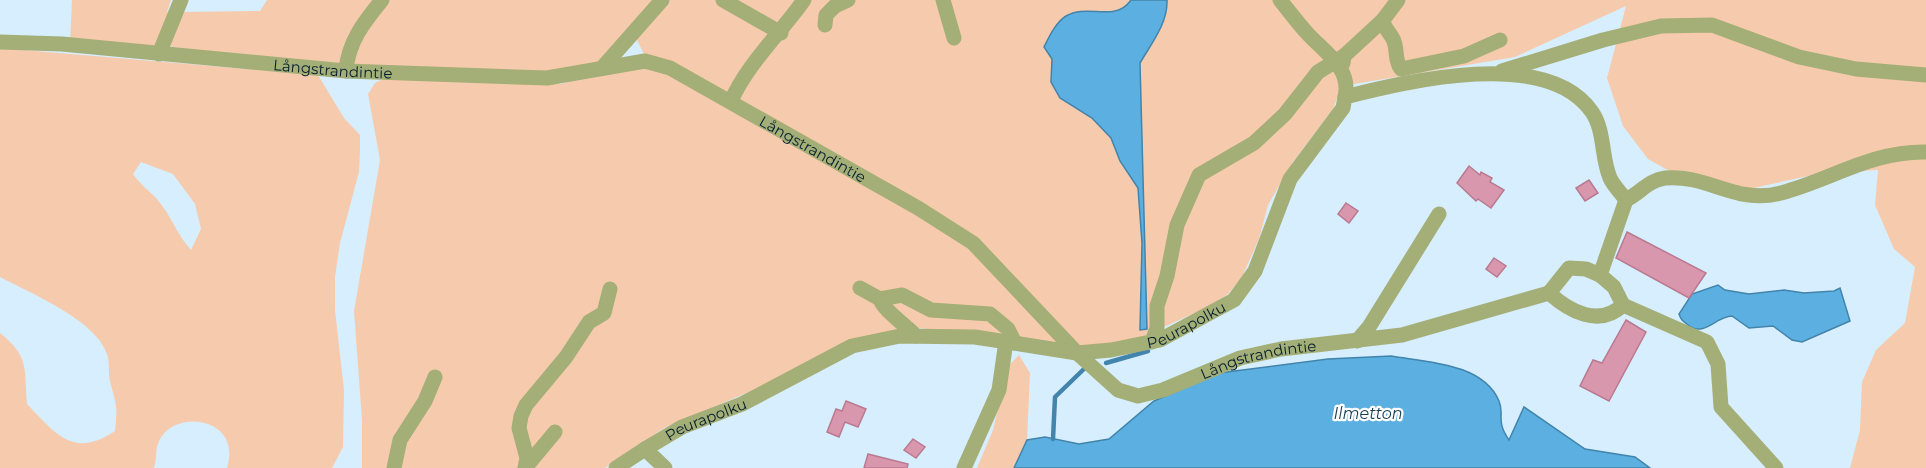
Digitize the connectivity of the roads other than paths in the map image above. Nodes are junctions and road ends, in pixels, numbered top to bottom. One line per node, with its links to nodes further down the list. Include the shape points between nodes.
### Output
1 (181, 0): 17 (street)
2 (381, 0): 21 (street, via 347,53)
3 (662, 0): 13 (street)
4 (723, 0): 12 (street)
5 (804, 0): 12 (street)
6 (848, 0): 11 (street, via 826,15)
7 (943, 0): 14 (street)
8 (1280, 0): 18 (street, via 1308,34)
9 (1398, 0): 10 (street)
10 (1383, 20): 15 (street, via 1401,69 1464,56); 18 (street)
11 (825, 25)
12 (781, 33): 25 (street, via 740,81)
13 (630, 36): 19 (street); 20 (street)
14 (954, 38)
15 (1500, 40)
16 (0, 42): 17 (street, Långstrandintie)
17 (159, 54): 21 (street, Långstrandintie)
18 (1340, 58): 24 (street, via 1348,86); 35 (street, via 1318,72 1285,114 1254,143 1199,175 1177,225 1157,306)
19 (645, 61): 20 (street, Långstrandintie); 25 (street, Långstrandintie, via 670,68)
20 (602, 68): 21 (street, Långstrandintie, via 547,78)
21 (346, 71)
22 (1494, 73): 23 (street, via 1660,26 1712,25 1799,57 1856,69); 24 (street, via 1390,86); 27 (street, via 1528,77 1569,90 1592,113 1610,178)
23 (1926, 75)
24 (1345, 97): 40 (street, Peurapolku, via 1343,108 1290,179 1255,271 1234,300)
25 (730, 101): 37 (street, Långstrandintie, via 973,243)
26 (1926, 152): 27 (street, via 1856,164 1781,193 1749,197 1696,180 1665,178 1647,184)
27 (1626, 200): 29 (street)
28 (1439, 214): 38 (street, via 1370,327)
29 (1600, 275): 32 (street, via 1569,268); 34 (street, via 1614,287)
30 (860, 288): 33 (street)
31 (610, 289): 47 (street, via 604,313 589,322 521,416)
32 (1549, 292): 34 (street, via 1563,306 1582,315 1600,316); 38 (street, Långstrandintie, via 1423,330)
33 (880, 299): 36 (street); 39 (street, via 902,295 931,310 990,314 1008,329)
34 (1623, 305): 52 (street, via 1707,342 1718,364 1721,407)
35 (1157, 324): 37 (street, via 1136,336 1111,341); 40 (street)
36 (916, 336): 39 (street, Peurapolku); 44 (street, Peurapolku, via 852,346 742,404 682,427)
37 (1066, 341): 41 (street, Långstrandintie)
38 (1357, 341): 41 (street, Långstrandintie, via 1281,349 1240,358 1163,390 1138,396 1118,390)
39 (1010, 342): 41 (street, Peurapolku); 45 (street, via 999,390)
40 (1152, 342): 41 (street, Peurapolku)
41 (1077, 352)
42 (435, 376): 46 (street, via 425,401 399,440)
43 (555, 432): 47 (street)
44 (645, 448): 48 (street, Peurapolku); 49 (street)
45 (974, 448): 50 (street); 51 (street)
46 (394, 468)
47 (525, 468)
48 (616, 468)
49 (665, 468)
50 (964, 468)
51 (978, 468)
52 (1776, 468)

